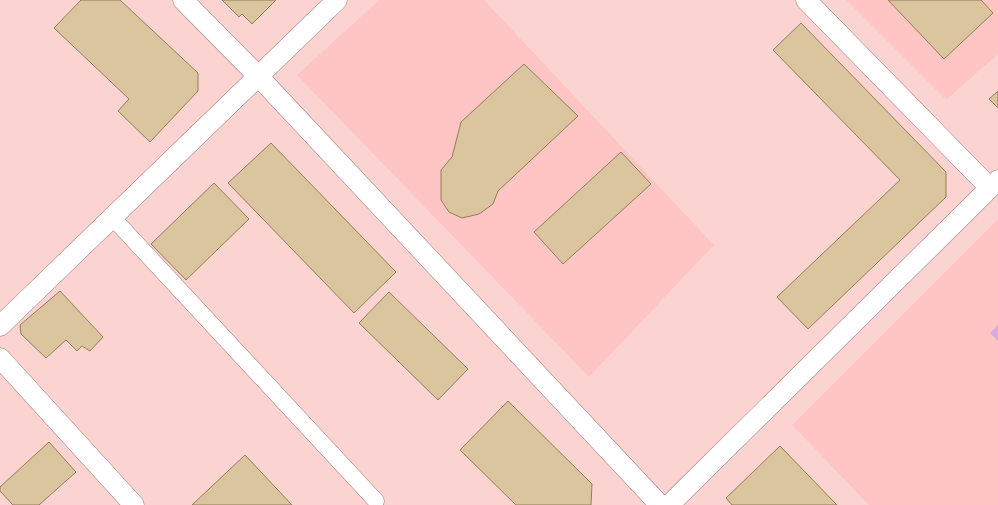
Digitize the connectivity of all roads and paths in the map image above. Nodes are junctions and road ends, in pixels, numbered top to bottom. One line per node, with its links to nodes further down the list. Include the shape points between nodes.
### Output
1 (183, 0): 4 (street)
2 (337, 0): 4 (street)
3 (806, 0): 5 (street)
4 (258, 76): 6 (street); 11 (street)
5 (994, 184): 12 (street)
6 (112, 218): 7 (street); 9 (street)
7 (0, 326)
8 (0, 358): 10 (street)
9 (376, 501)
10 (134, 505)
11 (660, 505)
12 (669, 505)

